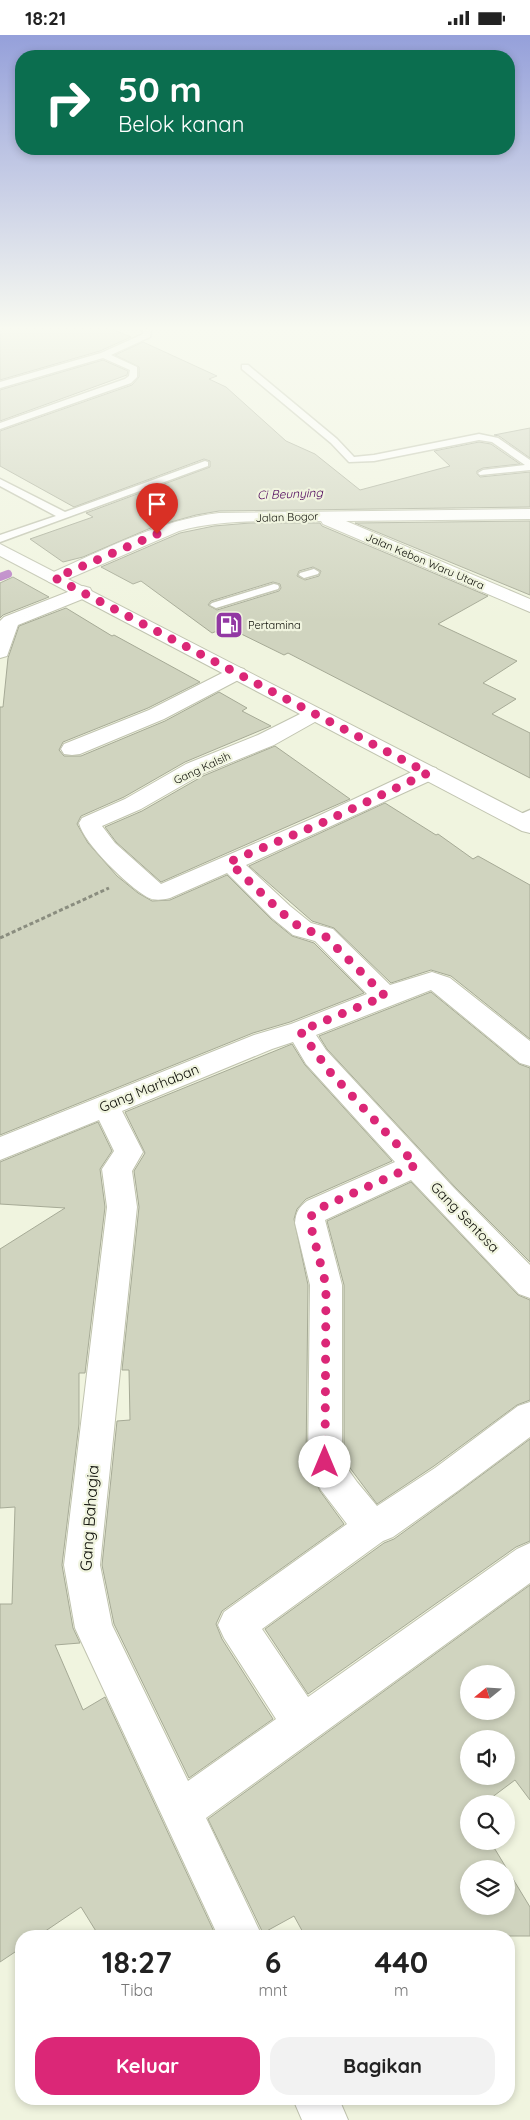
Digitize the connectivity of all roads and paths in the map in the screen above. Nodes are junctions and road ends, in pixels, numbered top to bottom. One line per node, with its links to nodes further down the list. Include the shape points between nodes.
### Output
1 (316, 426): 3 (lane, via 352,460 479,437 495,441)
2 (205, 464): 7 (lane)
3 (530, 466): 4 (lane)
4 (483, 473)
5 (0, 481): 7 (lane)
6 (530, 514): 8 (street, Jalan Bogor)
7 (64, 516): 9 (lane)
8 (319, 516): 11 (street, Jalan Bogor, via 195,521); 14 (street, Jalan Kebon Waru Utara)
9 (0, 539)
10 (0, 549): 11 (street)
11 (55, 578): 13 (street)
12 (274, 587): 15 (lane)
13 (83, 592): 16 (street, via 11,621); 17 (street)
14 (526, 600)
15 (216, 605)
16 (0, 652)
17 (238, 673): 18 (street); 19 (street, via 136,726)
18 (315, 714): 20 (street); 23 (street, Gang Kalsih, via 266,740 194,769 133,804 90,823 100,841)
19 (72, 749)
20 (428, 773): 21 (street); 22 (street)
21 (526, 820)
22 (229, 862): 23 (street, via 166,892 156,892); 25 (street, via 302,929 324,935)
23 (137, 876): 24 (path)
24 (0, 937)
25 (395, 992): 26 (street); 27 (street, via 432,981 442,984)
26 (300, 1031): 28 (street, Gang Marhaban, via 263,1042); 30 (street, Gang Sentosa, via 330,1072)
27 (530, 1056)
28 (106, 1107): 29 (street, Gang Marhaban); 36 (street, Gang Bahagia, via 129,1152 117,1169 122,1207 82,1565 94,1628)
29 (0, 1149)
30 (416, 1165): 31 (street, Gang Sentosa); 33 (street, via 318,1209 312,1214 310,1223 326,1285 325,1462 340,1489)
31 (530, 1285)
32 (530, 1417): 33 (street, via 446,1479)
33 (374, 1526): 35 (street, via 237,1625)
34 (530, 1561): 35 (street)
35 (303, 1724): 36 (street)
36 (181, 1811): 37 (street, Gang Bahagia)
37 (237, 1930)
38 (319, 2105): 39 (street)
39 (326, 2120)

